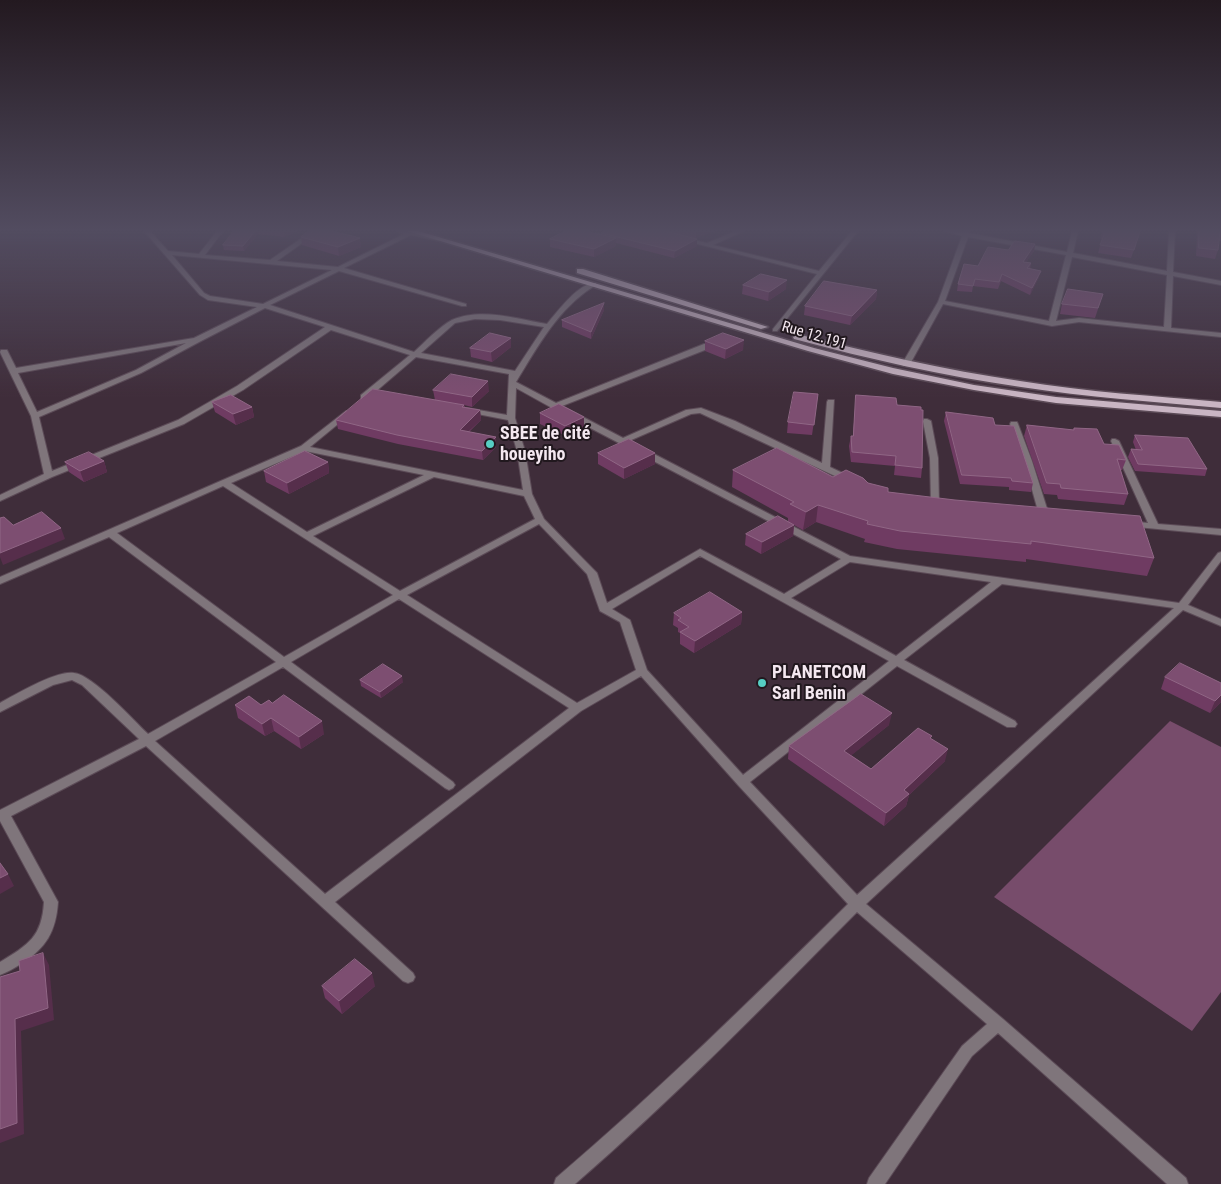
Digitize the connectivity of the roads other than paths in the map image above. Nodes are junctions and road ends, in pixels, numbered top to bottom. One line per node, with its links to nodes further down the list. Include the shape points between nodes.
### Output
1 (195, 286): 13 (street, via 208,298)
2 (302, 286): 13 (street)
3 (399, 286): 12 (street)
4 (590, 286): 15 (street, via 580,292)
5 (602, 286): 33 (main road, Rue 12.191, via 844,359 933,380 1022,396)
6 (636, 286): 18 (main road, Rue 12.191)
7 (810, 286): 18 (street)
8 (947, 286): 11 (street)
9 (1062, 286): 14 (street)
10 (1169, 286): 17 (street)
11 (942, 302): 14 (street); 24 (street)
12 (464, 305)
13 (265, 306): 16 (street); 20 (street)
14 (1052, 324): 17 (street, via 1079,320)
15 (550, 326): 23 (street, via 468,316 453,322); 26 (street)
16 (330, 327): 23 (street); 43 (street, via 240,388 188,418)
17 (1167, 329): 19 (street)
18 (775, 330): 24 (main road, Rue 12.191)
19 (1221, 334)
20 (198, 339): 25 (street); 34 (street, via 114,385)
21 (707, 346): 31 (street)
22 (4, 352): 25 (street)
23 (414, 354): 26 (street, via 513,373); 27 (street)
24 (906, 364): 30 (main road, Rue 12.191, via 1054,389)
25 (14, 372): 34 (street)
26 (512, 383): 31 (street); 35 (street)
27 (370, 392): 28 (street); 40 (street)
28 (379, 394)
29 (831, 402): 41 (street)
30 (1221, 405)
31 (555, 406): 39 (street)
32 (454, 408): 35 (street)
33 (1221, 414)
34 (35, 416): 43 (street)
35 (511, 418): 46 (street, via 521,451)
36 (927, 420): 48 (street, via 939,505)
37 (1014, 424): 49 (street, via 1028,461 1040,517)
38 (1115, 440): 52 (street)
39 (622, 441): 41 (street, via 689,412 701,410); 57 (street)
40 (304, 448): 42 (street); 45 (street)
41 (826, 468): 44 (street)
42 (434, 474): 46 (street); 55 (street)
43 (49, 475): 47 (street)
44 (856, 482)
45 (224, 483): 53 (street); 55 (street)
46 (528, 494): 50 (street)
47 (0, 498)
48 (925, 503)
49 (1055, 518)
50 (540, 520): 60 (street); 63 (street, via 592,573)
51 (1114, 523): 52 (street)
52 (1154, 526): 54 (street)
53 (110, 532): 59 (street); 66 (street)
54 (1221, 532)
55 (305, 536): 60 (street)
56 (1221, 555): 62 (street)
57 (848, 559): 58 (street); 61 (street)
58 (1000, 580): 62 (street); 65 (street)
59 (0, 581)
60 (398, 596): 66 (street); 69 (street)
61 (784, 598): 63 (street, via 700,552); 65 (street)
62 (1182, 606): 64 (street); 76 (street)
63 (604, 609): 67 (street, via 625,620)
64 (1221, 623)
65 (897, 661): 70 (street); 72 (street)
66 (284, 662): 71 (street); 73 (street)
67 (642, 671): 69 (street); 72 (street)
68 (0, 708): 71 (street, via 49,682 73,676 86,682)
69 (577, 708): 75 (street)
70 (1011, 724)
71 (147, 740): 74 (street); 75 (street)
72 (742, 782): 76 (street)
73 (449, 785)
74 (2, 815): 77 (street, via 51,902 52,916 46,934 30,952)
75 (326, 901): 78 (street)
76 (857, 904): 79 (street); 80 (street, via 725,1036)
77 (0, 969)
78 (408, 977)
79 (998, 1024): 81 (street, via 967,1050); 82 (street)
80 (562, 1184)
81 (875, 1184)
82 (1180, 1184)

